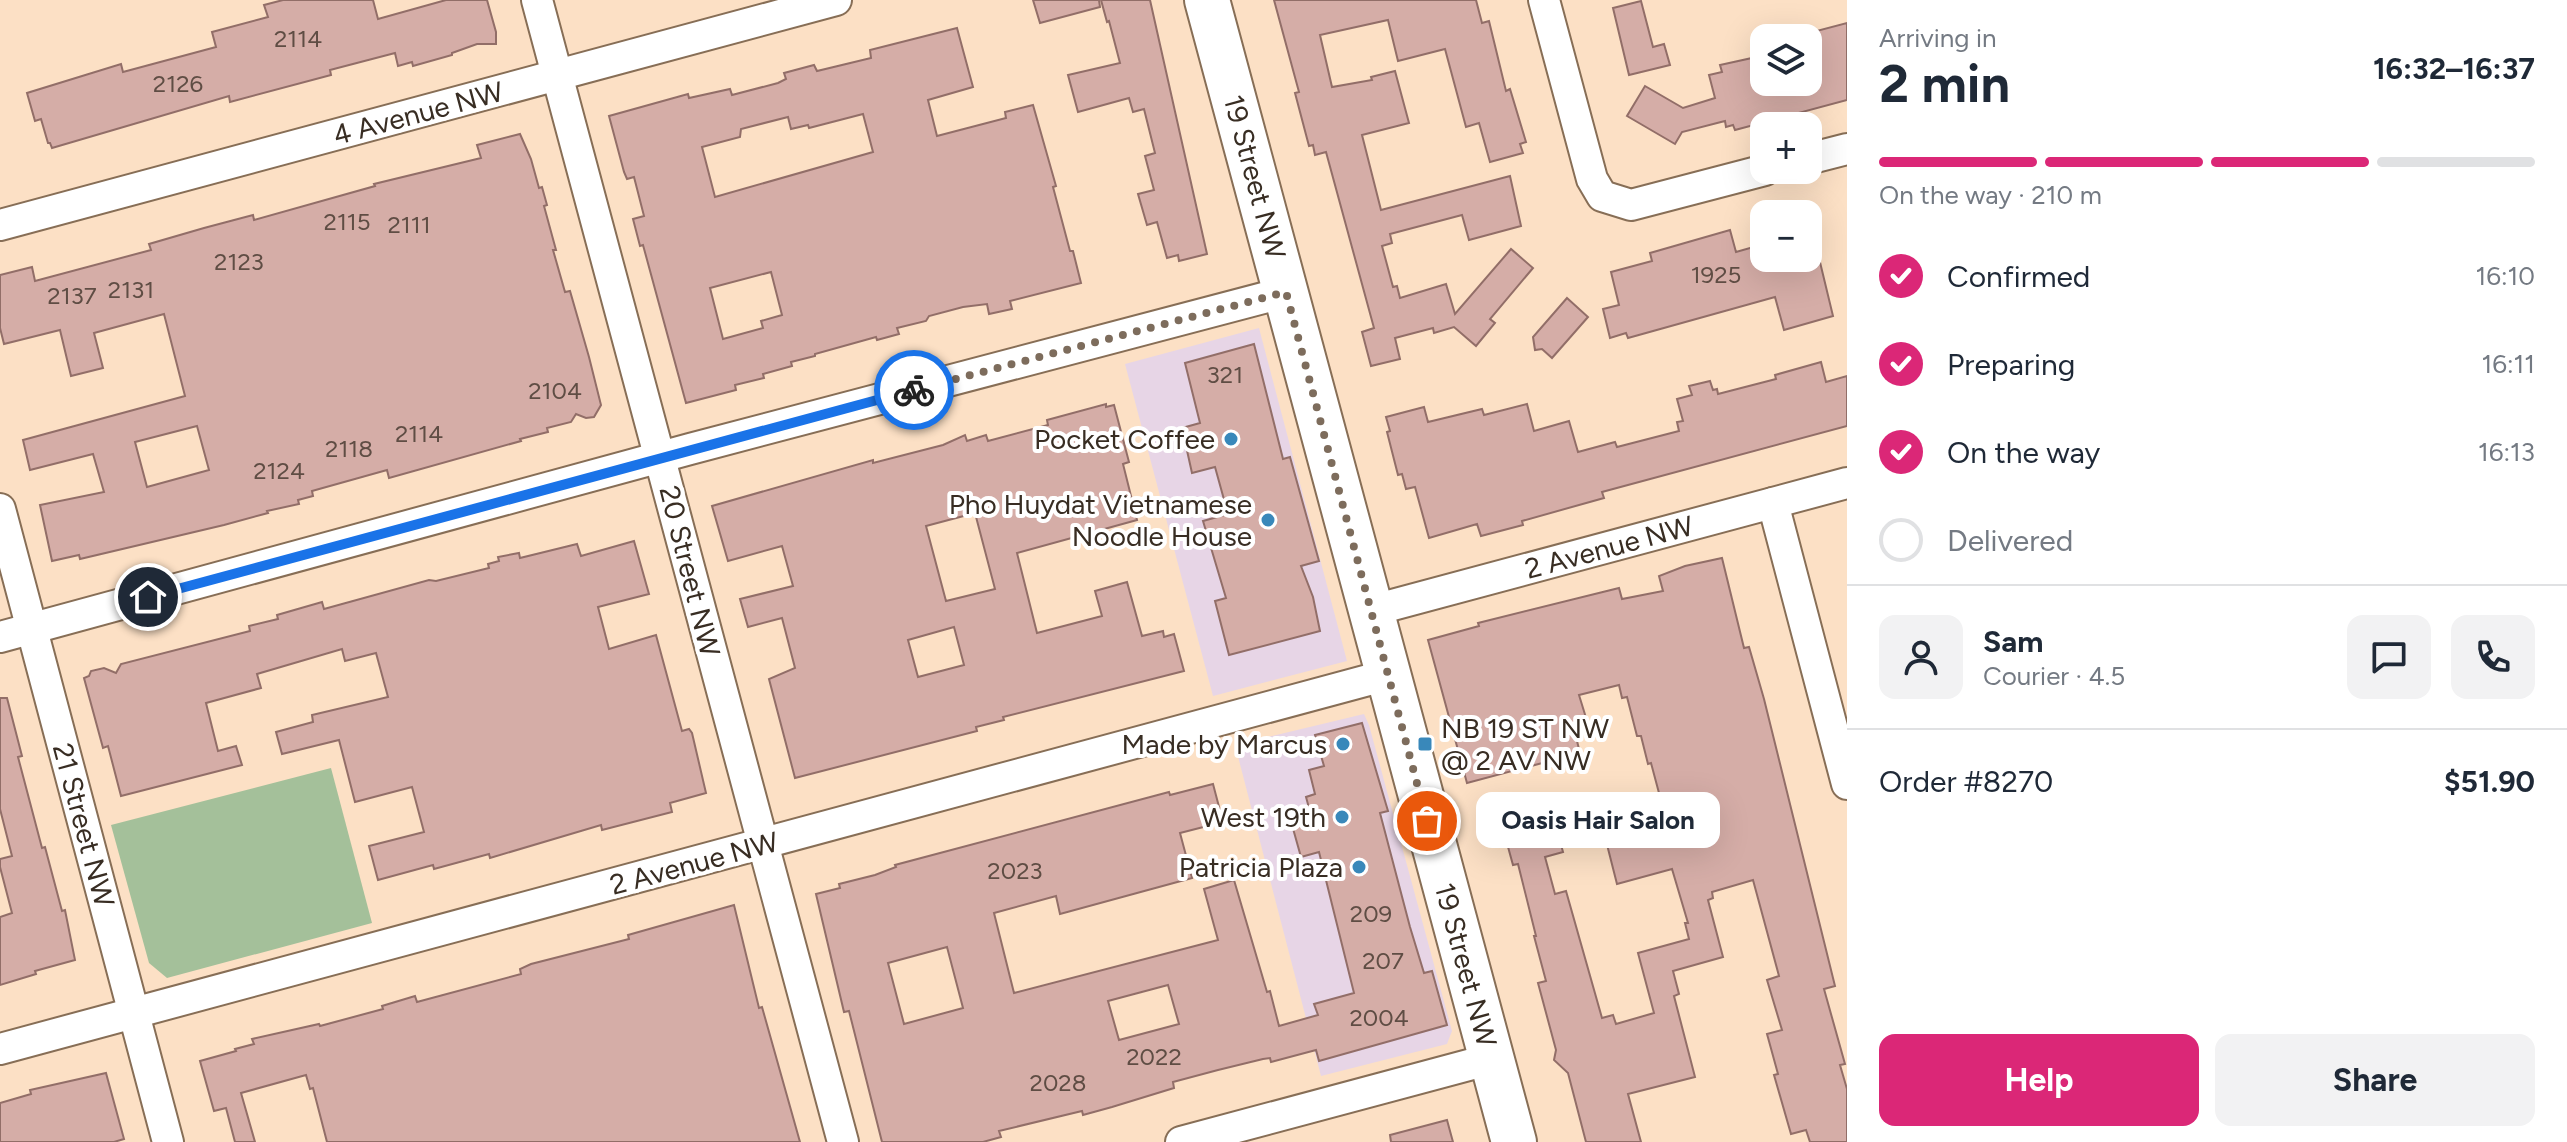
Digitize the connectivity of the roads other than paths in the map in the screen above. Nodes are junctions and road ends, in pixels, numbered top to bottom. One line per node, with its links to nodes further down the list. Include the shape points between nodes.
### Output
1 (537, 0): 5 (street, 20 Street NW)
2 (836, 0): 5 (street, 4 Avenue NW)
3 (1207, 0): 10 (street, 19 Street NW)
4 (1544, 0): 8 (street, via 1592,179 1602,196 1631,205)
5 (557, 75): 9 (street, 4 Avenue NW); 11 (street, 20 Street NW)
6 (1847, 149): 7 (street)
7 (1822, 155)
8 (1750, 174)
9 (0, 225)
10 (1286, 292): 11 (street); 15 (street, 19 Street NW)
11 (661, 457): 16 (street); 20 (street, 20 Street NW)
12 (1847, 483): 13 (street, 2 Avenue NW)
13 (1773, 503): 15 (street, 2 Avenue NW); 19 (street)
14 (0, 509): 16 (street, 21 Street NW)
15 (1370, 611): 18 (street, 19 Street NW)
16 (32, 628): 17 (street); 21 (street, 21 Street NW)
17 (0, 637)
18 (1387, 675): 20 (street, 2 Avenue NW); 23 (street, 19 Street NW)
19 (1847, 784)
20 (763, 845): 21 (street, 2 Avenue NW); 25 (street, 20 Street NW)
21 (133, 1014): 22 (street, 2 Avenue NW); 24 (street, 21 Street NW)
22 (0, 1049)
23 (1491, 1059): 26 (street); 27 (street, 19 Street NW)
24 (168, 1142)
25 (843, 1142)
26 (1181, 1142)
27 (1514, 1142)

